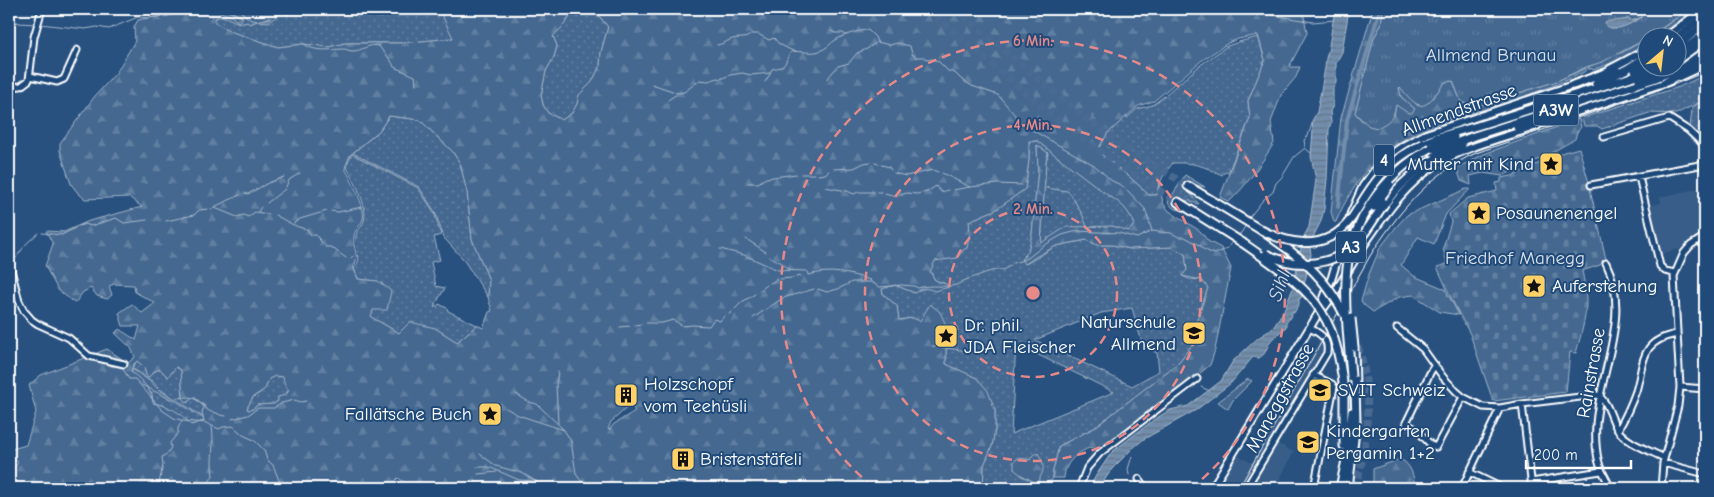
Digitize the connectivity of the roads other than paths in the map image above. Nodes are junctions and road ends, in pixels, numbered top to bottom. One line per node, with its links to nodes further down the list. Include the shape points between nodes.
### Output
1 (42, 9): 20 (street, via 34,37)
2 (1703, 9): 5 (main road)
3 (1705, 15): 6 (highway)
4 (1705, 24): 8 (highway)
5 (1678, 28)
6 (1686, 30)
7 (1705, 34): 10 (highway)
8 (1686, 39)
9 (1705, 40): 13 (highway)
10 (1686, 48)
11 (77, 50): 20 (street, via 64,80 58,82)
12 (1705, 51): 26 (highway, via 1668,74)
13 (1686, 54)
14 (1636, 55): 23 (main road, Allmendstrasse / 4)
15 (1636, 60): 23 (highway)
16 (1705, 61): 22 (highway); 28 (highway, via 1642,86)
17 (1636, 62): 27 (highway)
18 (1636, 70): 24 (highway)
19 (1636, 74): 24 (highway, A3W)
20 (30, 76): 25 (street, via 22,86)
21 (1643, 78): 26 (highway, A3W)
22 (1666, 82): 29 (main road, Allmendstrasse / 4)
23 (1573, 86): 44 (main road, Allmendstrasse / 4, via 1433,132 1396,150 1380,164 1360,190)
24 (1601, 86): 27 (highway, A3W)
25 (9, 87)
26 (1611, 92): 28 (highway, A3W)
27 (1563, 98): 30 (highway, A3W)
28 (1585, 100): 31 (highway, A3W)
29 (1550, 121): 32 (highway); 47 (main road, Allmendstrasse / 4, via 1469,149 1433,167 1394,203)
30 (1477, 126): 35 (highway); 41 (highway, A3, bridge, via 1438,137 1402,156 1369,189 1350,220 1331,236 1316,242 1298,243)
31 (1501, 128): 32 (highway, A3W); 35 (highway, A3W)
32 (1492, 132): 35 (highway, A3W)
33 (1604, 137): 34 (street, via 1668,118)
34 (1705, 146)
35 (1434, 152): 43 (highway, A3W, bridge, via 1399,188 1356,243 1334,258 1312,264 1293,263 1273,258); 62 (highway, A3W, bridge, via 1410,166 1386,190 1368,217 1357,243 1350,298)
36 (1705, 164): 37 (street)
37 (1639, 177): 38 (street); 48 (street, via 1660,266)
38 (1592, 185)
39 (1188, 186): 41 (highway, A3)
40 (1178, 202): 43 (highway)
41 (1261, 230): 53 (highway, A3, bridge, via 1300,259 1324,283 1343,311)
42 (1705, 236): 48 (street, via 1684,253)
43 (1244, 243): 78 (highway, bridge, via 1298,282 1322,311 1330,328 1343,382 1345,415)
44 (1338, 258): 47 (main road, via 1340,266); 49 (main road, Allmendstrasse / 4)
45 (9, 262): 54 (street, via 19,300 32,320 69,338 89,356)
46 (1606, 263): 60 (street, Rainstrasse, via 1617,305)
47 (1350, 266): 49 (main road, Allmendstrasse / 4)
48 (1675, 273): 52 (street)
49 (1318, 314): 50 (main road, Allmendstrasse / 4)
50 (1310, 328): 56 (street, Maneggstrasse, via 1323,336 1328,346 1326,355); 75 (main road, Allmendstrasse / 4)
51 (1397, 328): 55 (street, via 1423,349)
52 (1677, 334): 58 (street); 65 (street, via 1659,338 1648,349 1634,397)
53 (1358, 346)
54 (124, 364)
55 (1436, 365): 61 (street); 61 (street, via 1430,371 1406,423 1436,447)
56 (1312, 374): 76 (street, Maneggstrasse); 77 (street, via 1334,387)
57 (1198, 379): 73 (street, via 1100,453 1087,468)
58 (1680, 387): 59 (street); 66 (street)
59 (1705, 389)
60 (1599, 396): 63 (street); 65 (street); 67 (street, Rainstrasse, via 1596,428)
61 (1462, 397): 64 (street, via 1483,407)
62 (1354, 403): 78 (highway); 79 (highway, A3W, via 1354,451)
63 (1522, 404): 64 (street); 72 (street)
64 (1500, 408): 68 (street)
65 (1618, 430): 66 (street)
66 (1663, 461): 69 (street); 84 (street)
67 (1601, 471): 72 (street); 83 (street, Rainstrasse)
68 (1469, 472): 80 (street); 81 (street)
69 (1705, 474)
70 (1139, 479): 74 (street)
71 (1705, 481): 85 (street)
72 (1531, 482): 82 (street)
73 (1079, 488)
74 (1148, 488)
75 (1212, 488)
76 (1246, 488)
77 (1314, 488)
78 (1340, 488)
79 (1348, 488)
80 (1462, 488)
81 (1502, 488)
82 (1532, 488)
83 (1610, 488)
84 (1661, 488)
85 (1704, 488)

